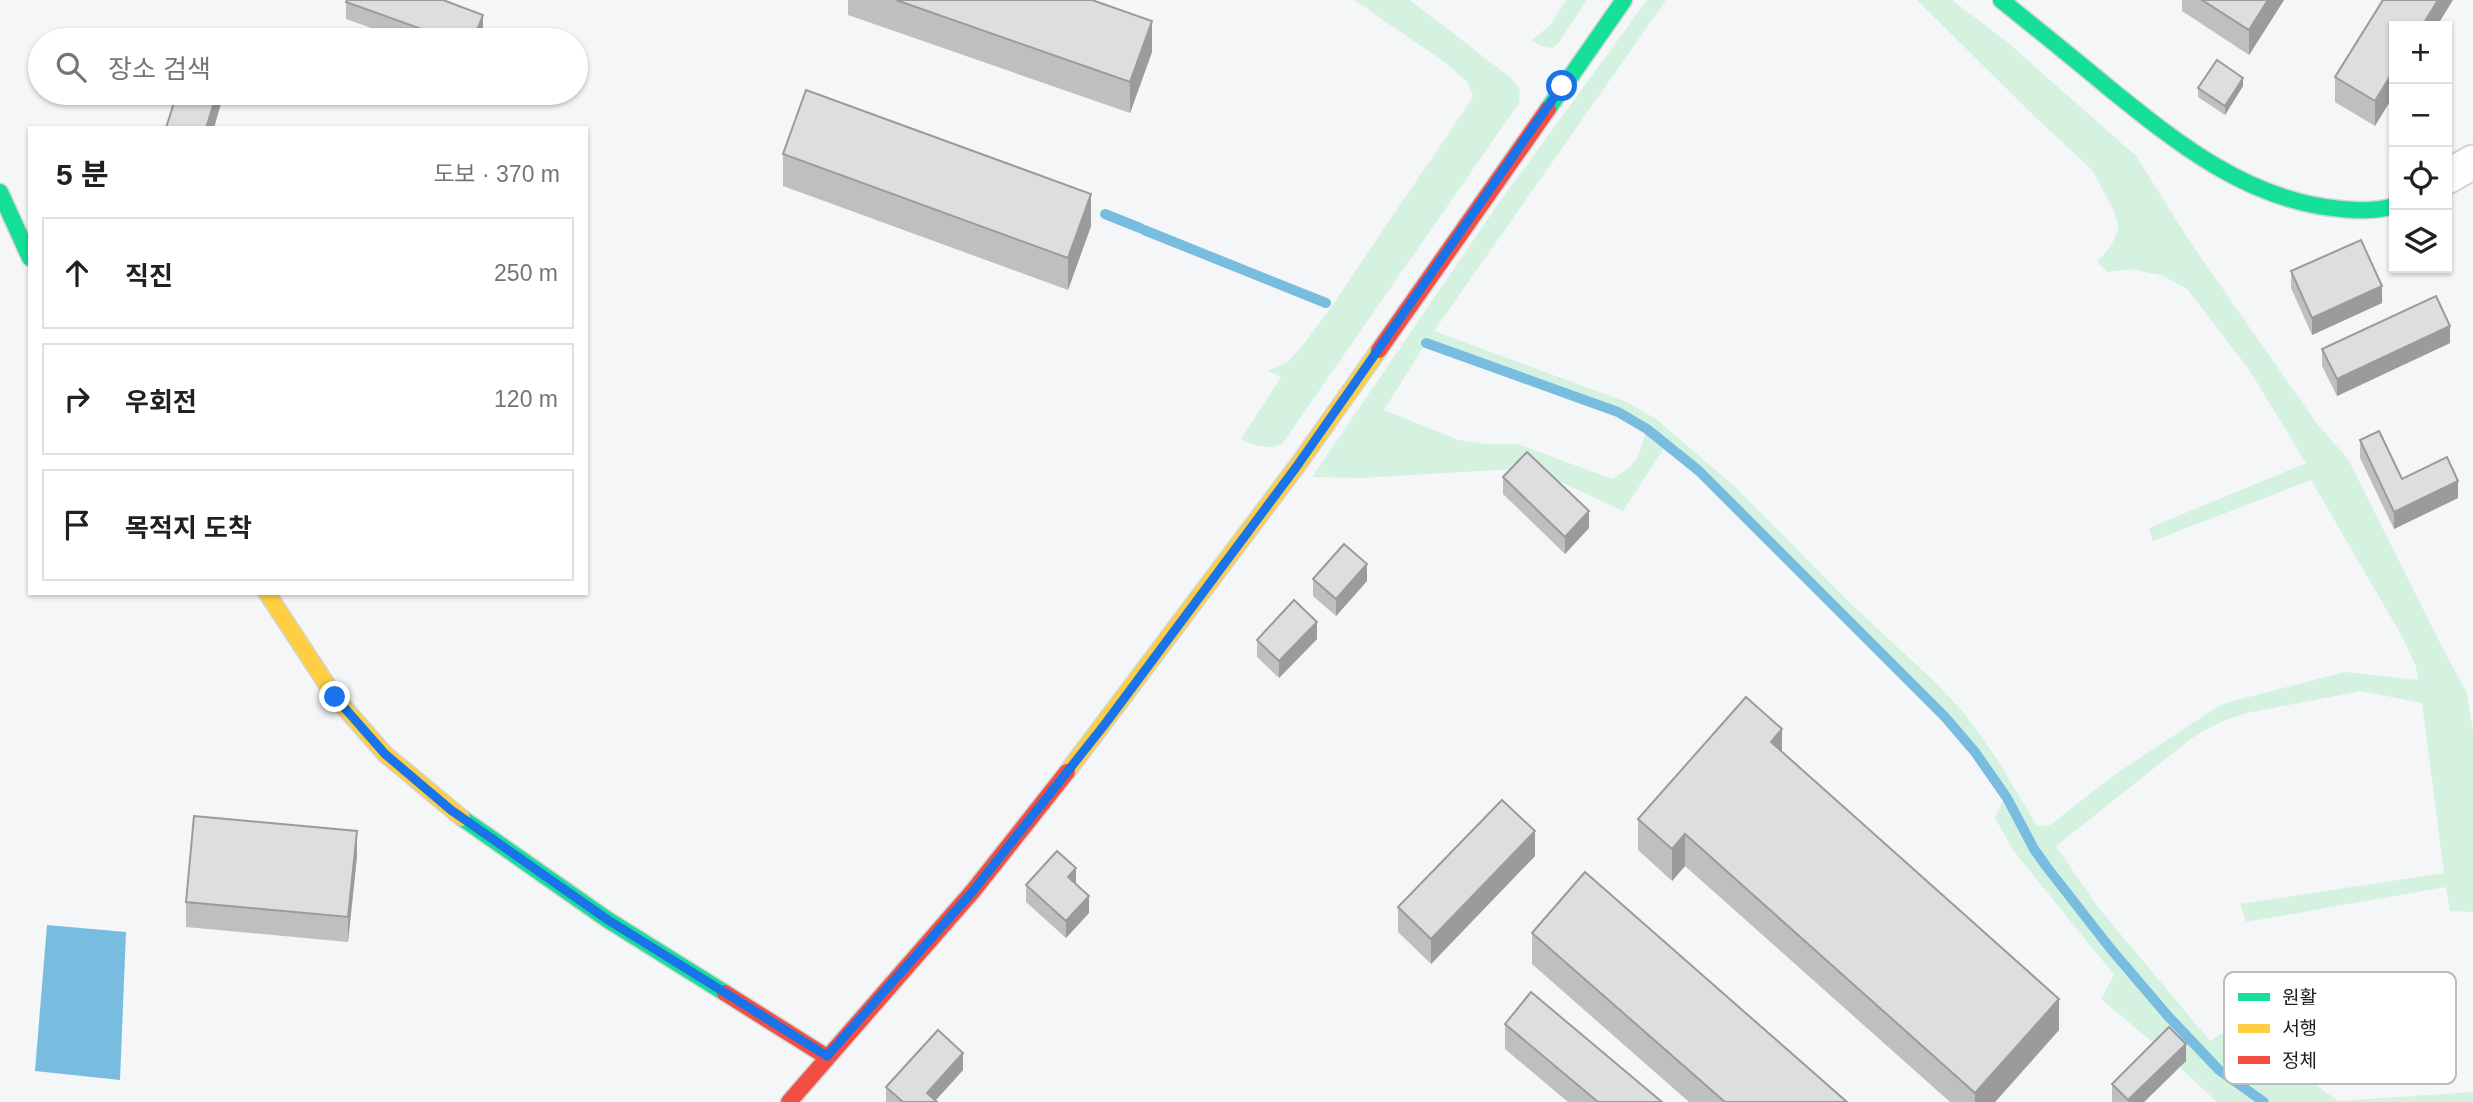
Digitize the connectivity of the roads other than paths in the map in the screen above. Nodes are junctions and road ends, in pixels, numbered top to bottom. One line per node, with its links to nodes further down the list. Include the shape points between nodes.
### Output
1 (1624, 0): 9 (street, via 1297,466 1105,724 973,891)
2 (2001, 0): 6 (street, via 2156,127 2256,190 2307,205)
3 (2473, 162): 4 (street)
4 (2452, 174)
5 (0, 192): 7 (street)
6 (2389, 208)
7 (28, 254)
8 (268, 595): 9 (street, via 335,697 385,754 451,810 608,920)
9 (827, 1056): 10 (street)
10 (789, 1102)

